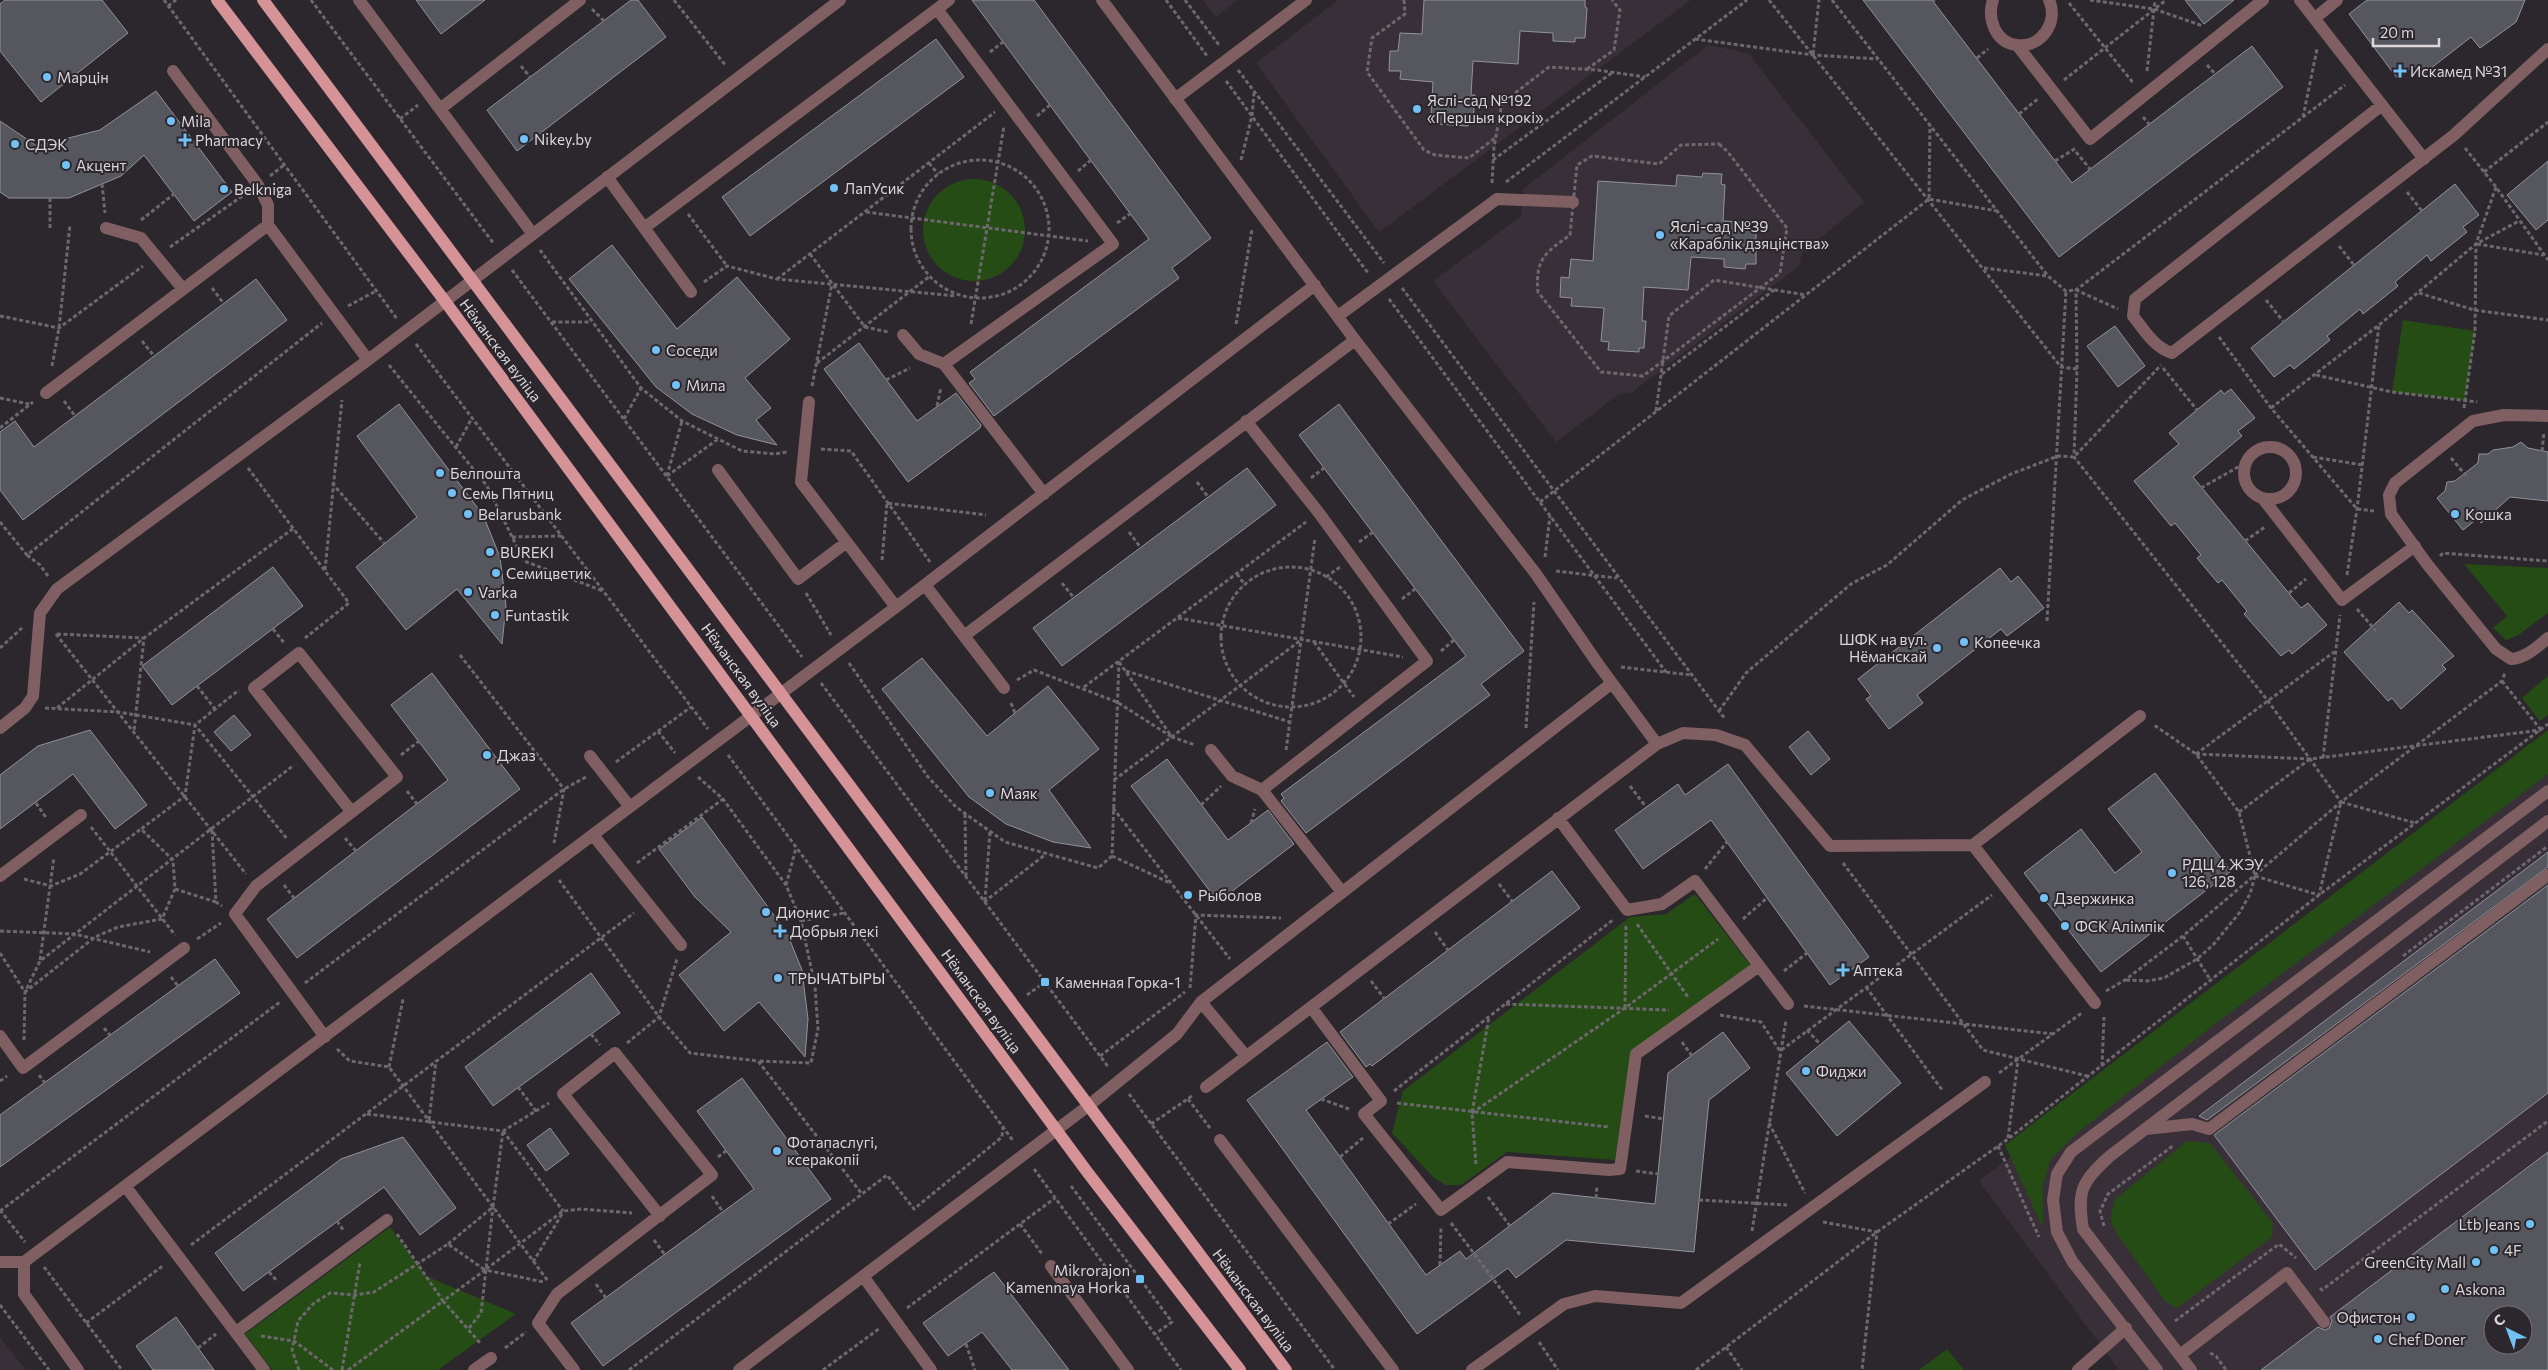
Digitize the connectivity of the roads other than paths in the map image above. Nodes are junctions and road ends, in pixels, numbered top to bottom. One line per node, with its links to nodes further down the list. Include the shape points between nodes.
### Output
1 (217, 0): 33 (main road, Нёманская вуліца)
2 (263, 0): 29 (main road, Нёманская вуліца)
3 (359, 0): 21 (lane)
4 (580, 0): 21 (lane)
5 (840, 0): 23 (lane)
6 (949, 0): 14 (lane)
7 (1102, 0): 19 (lane)
8 (1306, 0): 19 (lane)
9 (1993, 0): 16 (lane, via 1992,24 2003,38)
10 (2049, 0): 16 (lane, via 2053,12 2046,32 2030,43)
11 (2262, 0): 16 (lane, via 2090,139)
12 (2300, 0): 15 (lane)
13 (2336, 0): 15 (lane)
14 (937, 9): 27 (lane); 38 (lane, via 1113,244)
15 (2318, 22): 20 (lane)
16 (2017, 46)
17 (2548, 49): 22 (lane)
18 (173, 71): 25 (lane, via 258,185 268,205)
19 (1175, 99): 30 (lane)
20 (2382, 105): 22 (lane); 22 (lane, via 2134,299 2133,316 2161,349 2172,352)
21 (440, 109): 28 (lane)
22 (2424, 159)
23 (606, 177): 27 (lane); 28 (lane)
24 (1573, 202): 34 (lane, via 1498,199)
25 (268, 226): 31 (lane); 37 (lane)
26 (106, 228): 31 (lane, via 141,238)
27 (644, 228): 32 (lane)
28 (531, 234): 29 (lane)
29 (470, 280): 33 (lane); 54 (main road, Нёманская вуліца)
30 (1315, 285): 34 (lane); 44 (lane)
31 (183, 289): 39 (lane)
32 (691, 292)
33 (444, 300): 37 (lane); 55 (main road, Нёманская вуліца)
34 (1338, 316): 36 (lane)
35 (903, 335): 38 (lane, via 919,354)
36 (1355, 340): 42 (lane); 52 (lane, via 1536,574)
37 (368, 360): 57 (lane, via 58,589 40,613 33,696 25,708)
38 (944, 364): 44 (lane)
39 (46, 393)
40 (809, 402): 46 (lane, via 801,482)
41 (2548, 416): 47 (lane, via 2504,415 2473,421 2395,484 2389,495 2391,514)
42 (1246, 421): 50 (lane); 61 (lane, via 1319,513 1428,661)
43 (718, 470): 46 (lane, via 798,579)
44 (1044, 494): 48 (lane)
45 (2264, 500): 45 (lane, via 2249,489 2245,480 2246,463 2257,449 2283,450 2294,462 2293,486 2280,497); 47 (lane, via 2345,598)
46 (847, 542): 49 (lane)
47 (2415, 546): 51 (lane, via 2496,648 2511,659 2524,655)
48 (925, 585): 49 (lane); 50 (lane)
49 (896, 607): 54 (lane)
50 (964, 636): 53 (lane)
51 (2548, 638)
52 (1612, 683): 58 (lane); 72 (lane)
53 (1004, 688)
54 (779, 695): 55 (lane); 85 (main road, Нёманская вуліца)
55 (751, 716): 63 (lane); 87 (main road, Нёманская вуліца)
56 (2140, 716): 69 (lane)
57 (0, 728)
58 (1657, 744): 66 (lane); 69 (lane, via 1683,733 1716,735 1745,745 1830,846)
59 (1211, 750): 61 (lane, via 1232,776)
60 (590, 756): 63 (lane)
61 (1262, 790): 72 (lane)
62 (2548, 791): 97 (lane, via 2071,1152 2057,1174 2053,1200 2057,1232 2072,1261)
63 (630, 807): 68 (lane)
64 (351, 811): 64 (lane, via 397,777 299,653 254,688); 81 (lane, via 256,886 235,914)
65 (81, 815): 70 (lane)
66 (1558, 818): 75 (lane, via 1627,910 1662,904 1695,881); 79 (lane)
67 (2548, 820): 86 (lane)
68 (593, 836): 73 (lane); 81 (lane)
69 (1973, 845): 78 (lane)
70 (1, 875)
71 (2548, 875): 86 (lane, via 2209,1129 2192,1124)
72 (1342, 892): 76 (lane)
73 (681, 944)
74 (184, 948): 80 (lane, via 23,1068)
75 (1759, 966): 77 (lane); 79 (lane, via 1636,1054 1620,1169 1507,1162 1441,1210 1364,1114 1381,1101)
76 (1201, 1002): 82 (lane); 85 (lane, via 1177,1034)
77 (1788, 1004)
78 (2102, 1005)
79 (1312, 1007): 82 (lane)
80 (0, 1036)
81 (325, 1037): 89 (lane)
82 (1246, 1056): 84 (lane)
83 (1985, 1082): 111 (lane, via 1681,1303 1595,1296 1564,1304)
84 (1206, 1087)
85 (1088, 1106): 87 (lane); 109 (main road, Нёманская вуліца)
86 (2145, 1129): 99 (lane, via 2094,1170 2083,1186 2079,1200 2083,1229)
87 (1056, 1130): 95 (lane); 108 (main road, Нёманская вуліца)
88 (1220, 1140): 110 (lane)
89 (126, 1187): 92 (lane); 98 (lane)
90 (660, 1216): 90 (lane, via 712,1175 615,1053 563,1094); 104 (lane, via 557,1294 538,1323)
91 (387, 1220): 98 (lane)
92 (29, 1258): 93 (lane); 101 (lane, via 24,1294)
93 (0, 1262)
94 (1051, 1266): 107 (lane)
95 (863, 1276): 105 (lane); 106 (lane)
96 (2324, 1322): 99 (lane, via 2287,1273)
97 (2126, 1328): 112 (lane); 113 (lane)
98 (236, 1332): 102 (lane)
99 (2180, 1355): 114 (lane)
100 (491, 1358): 103 (lane)
101 (78, 1370)
102 (264, 1370)
103 (474, 1370)
104 (574, 1370)
105 (738, 1370)
106 (931, 1370)
107 (1128, 1370)
108 (1240, 1370)
109 (1286, 1370)
110 (1393, 1370)
111 (1472, 1370)
112 (2078, 1370)
113 (2157, 1370)
114 (2191, 1370)

